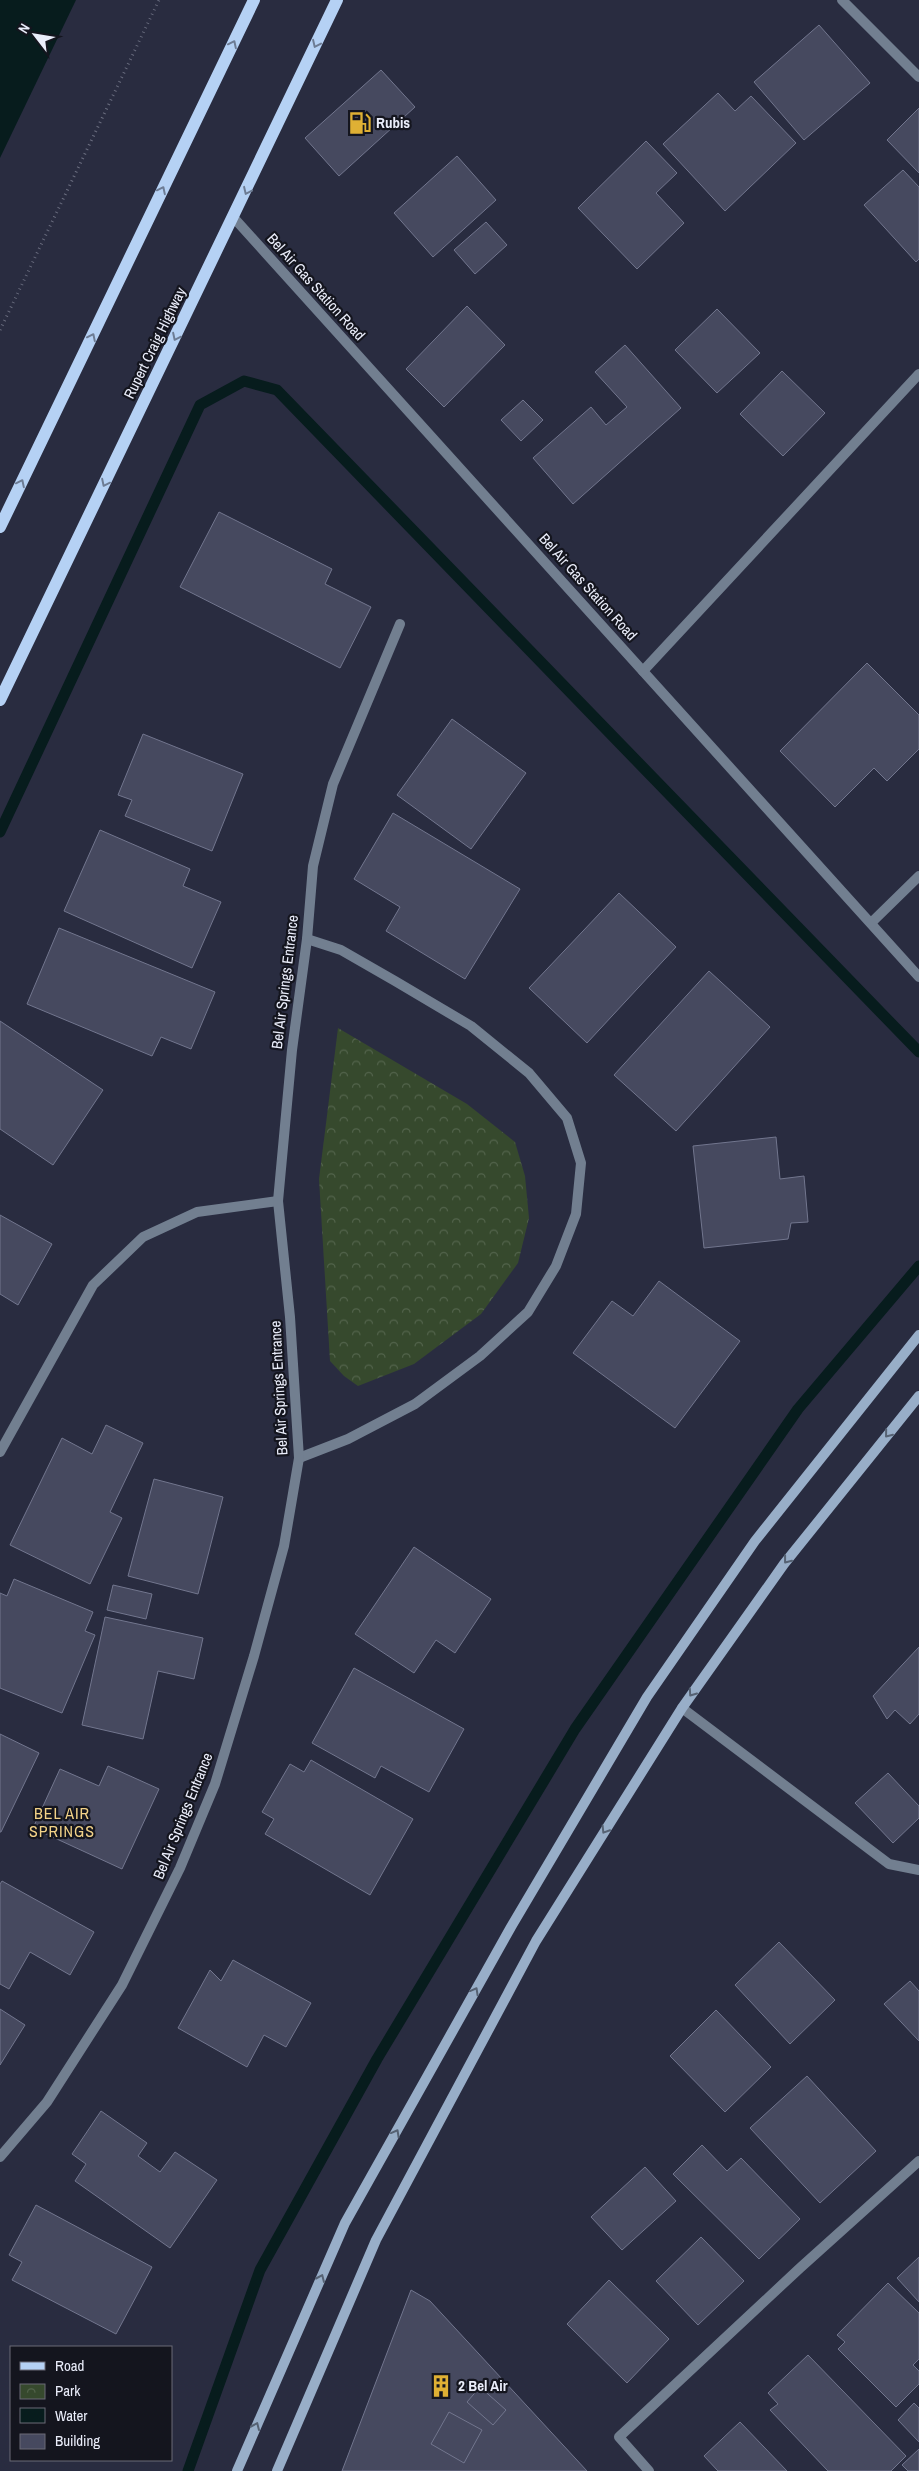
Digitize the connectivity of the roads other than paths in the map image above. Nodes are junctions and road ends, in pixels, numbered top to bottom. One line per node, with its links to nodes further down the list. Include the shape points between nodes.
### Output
1 (254, 0): 7 (main road, one-way to 1)
2 (337, 0): 5 (main road, Rupert Craig Highway, one-way to 5)
3 (842, 0): 4 (street)
4 (919, 77)
5 (234, 218): 9 (street, Bel Air Gas Station Road); 10 (main road, Rupert Craig Highway, one-way to 10)
6 (919, 374): 9 (street)
7 (0, 527)
8 (400, 624): 13 (street, Bel Air Springs Entrance, via 334,784 313,866)
9 (643, 670): 12 (street, Bel Air Gas Station Road)
10 (0, 700)
11 (919, 876): 12 (street)
12 (871, 923): 14 (street, Bel Air Gas Station Road)
13 (307, 940): 15 (street, Bel Air Springs Entrance, via 292,1050); 19 (street, via 341,950 395,981 470,1026 529,1073 567,1118 581,1163 576,1214 556,1266 528,1312 480,1356 415,1404 348,1439)
14 (919, 977)
15 (278, 1201): 18 (street, via 197,1212 143,1238 93,1285); 19 (street, Bel Air Springs Entrance, via 290,1317)
16 (919, 1335): 24 (main road, one-way to 16, via 345,2224 511,1927 647,1696 755,1541)
17 (919, 1396): 20 (main road, one-way to 20, via 784,1564)
18 (0, 1452)
19 (299, 1458): 22 (street, Bel Air Springs Entrance, via 284,1546 254,1656 215,1784 180,1868 122,1985 47,2102)
20 (682, 1708): 21 (street, via 889,1864); 25 (main road, one-way to 25, via 536,1941 376,2240)
21 (919, 1870)
22 (0, 2157)
23 (919, 2162): 26 (street, via 619,2437)
24 (237, 2471)
25 (277, 2471)
26 (649, 2471)

